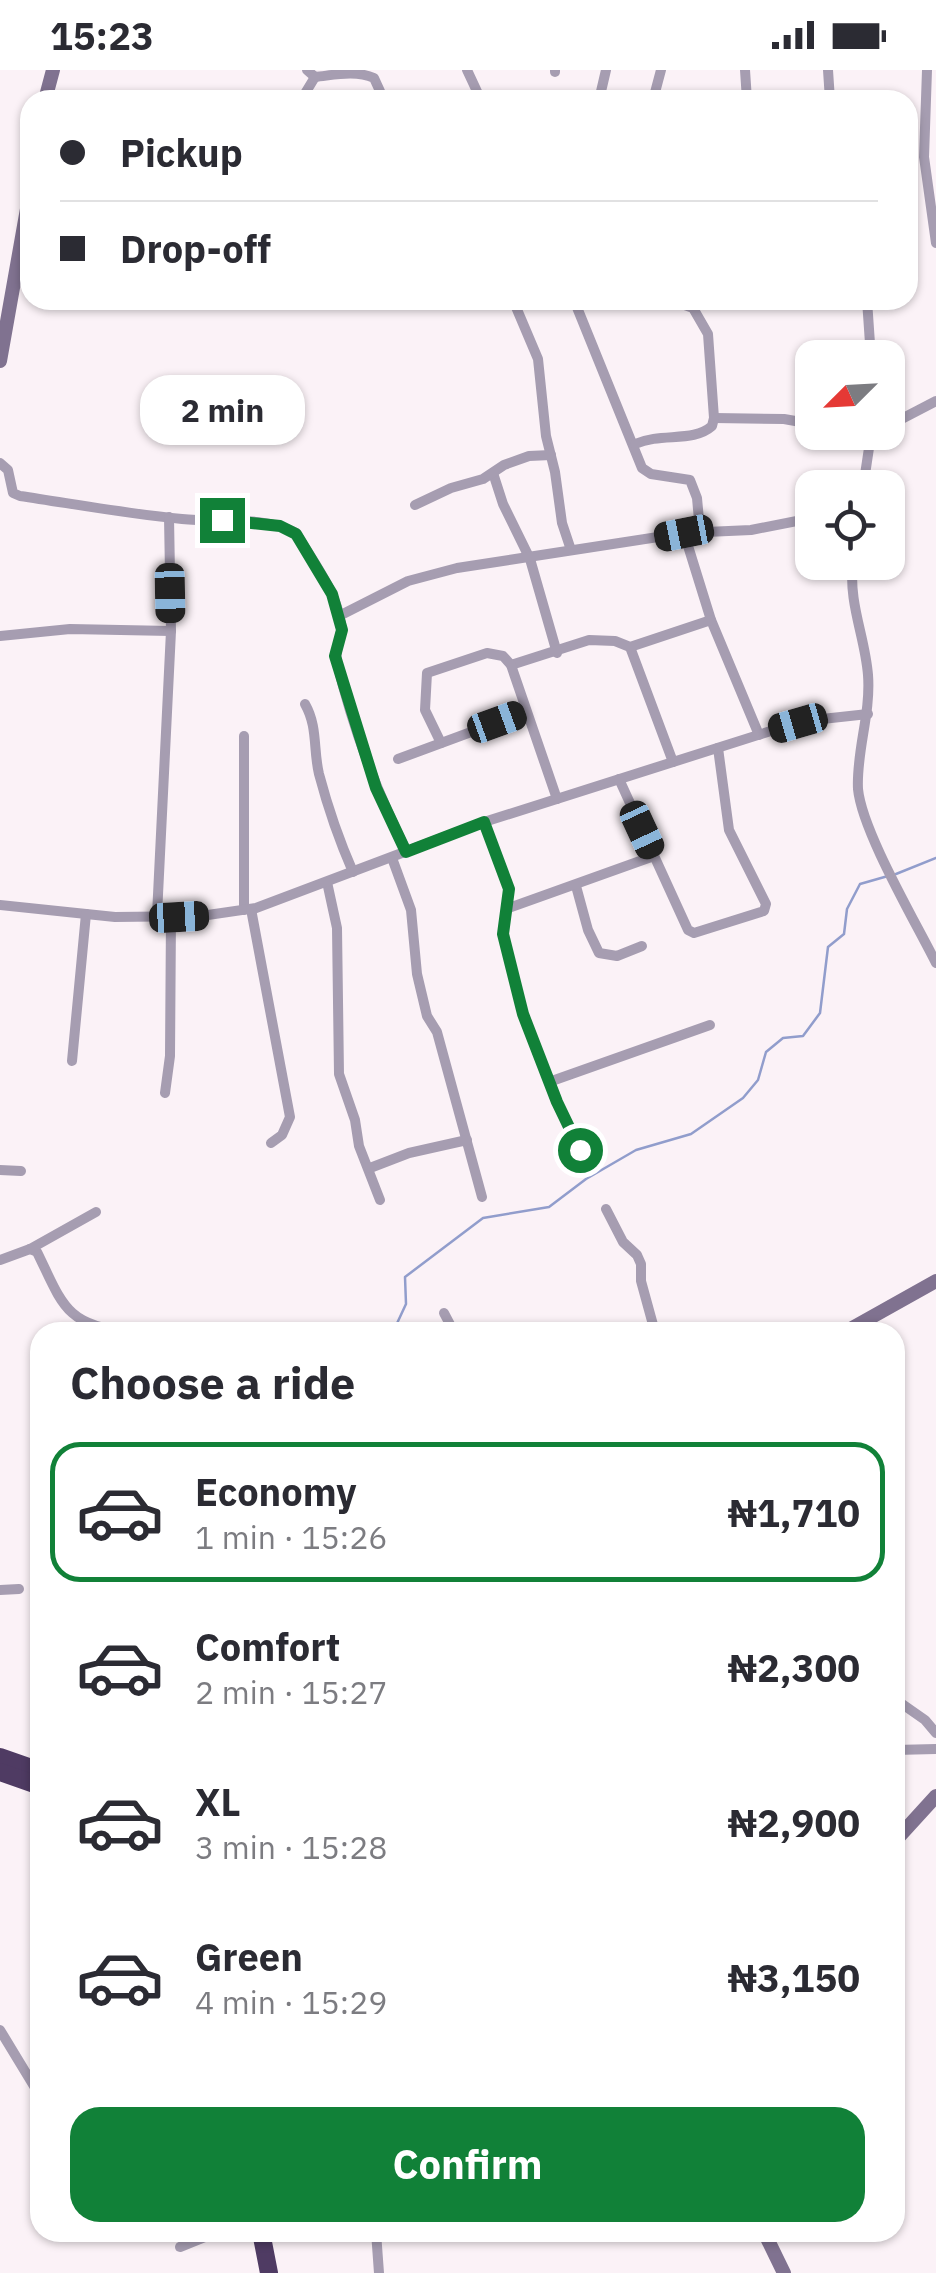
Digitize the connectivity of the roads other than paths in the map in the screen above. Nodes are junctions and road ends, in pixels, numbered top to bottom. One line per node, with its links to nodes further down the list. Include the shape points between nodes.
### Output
1 (927, 70): 4 (street, via 924,157)
2 (311, 73): 3 (street, via 366,74)
3 (379, 90)
4 (933, 186): 5 (street)
5 (936, 244)
6 (20, 249): 12 (street)
7 (517, 310): 18 (street, via 538,359)
8 (578, 310): 17 (street)
9 (695, 310): 15 (street, via 708,334)
10 (867, 310): 11 (street)
11 (869, 340)
12 (0, 362)
13 (936, 401): 14 (street)
14 (905, 417)
15 (714, 418): 16 (street); 17 (street, via 695,435 654,436)
16 (795, 421)
17 (635, 444): 24 (street, via 642,468 651,474 690,480)
18 (551, 455): 20 (street, via 530,456); 26 (street)
19 (0, 463): 22 (street, via 20,496)
20 (493, 473): 21 (street); 27 (street)
21 (414, 506)
22 (169, 518): 29 (street, via 286,528 296,534); 31 (street)
23 (795, 521): 24 (street)
24 (700, 531): 25 (street)
25 (684, 533): 26 (street); 30 (street)
26 (571, 550): 27 (street)
27 (530, 559): 29 (street, via 408,581); 34 (street)
28 (851, 580): 38 (street, via 867,664)
29 (340, 616): 48 (street, via 335,656 376,788)
30 (710, 620): 33 (street); 39 (street)
31 (171, 630): 32 (street); 58 (street)
32 (0, 636)
33 (630, 647): 34 (street, via 589,640); 44 (street)
34 (558, 652): 35 (street)
35 (511, 665): 37 (street); 41 (street, via 494,652 427,672 426,710)
36 (305, 704): 51 (street, via 334,828)
37 (525, 712): 41 (street); 46 (street)
38 (868, 714): 39 (street); 61 (street, via 858,791)
39 (759, 735): 42 (street)
40 (244, 736): 56 (street)
41 (441, 743): 43 (street)
42 (718, 748): 44 (street); 49 (street, via 729,830 766,908 694,933)
43 (398, 759)
44 (673, 762): 45 (street)
45 (619, 779): 46 (street); 49 (street)
46 (557, 799): 47 (street)
47 (484, 822): 48 (street); 55 (street, via 509,889)
48 (406, 852): 50 (street)
49 (654, 856): 53 (street)
50 (392, 858): 51 (street); 66 (street, via 410,910 427,1016)
51 (353, 872): 52 (street)
52 (327, 882): 56 (street); 69 (street, via 337,928 339,1074)
53 (576, 886): 55 (street); 60 (street, via 599,953 617,956)
54 (0, 905): 57 (street)
55 (506, 909): 64 (street, via 503,934)
56 (247, 910): 59 (street); 67 (street, via 290,1117)
57 (86, 914): 58 (street); 63 (street)
58 (157, 915): 59 (street)
59 (172, 916): 65 (street)
60 (642, 946)
61 (936, 962)
62 (710, 1025): 64 (street)
63 (72, 1061)
64 (549, 1082): 68 (street)
65 (165, 1093)
66 (466, 1140): 69 (street); 72 (street)
67 (271, 1142)
68 (580, 1150)
69 (370, 1168): 73 (street)
70 (0, 1170): 71 (street)
71 (21, 1171)
72 (482, 1197)
73 (380, 1200)
74 (606, 1209): 83 (street, via 637,1255)
75 (96, 1212): 76 (street)
76 (30, 1249): 77 (street); 81 (street, via 63,1306)
77 (0, 1260)
78 (936, 1281): 84 (street)
79 (936, 1290): 85 (street)
80 (444, 1312): 82 (street)
81 (88, 1322)
82 (449, 1322)
83 (652, 1322)
84 (863, 1322)
85 (879, 1322)
86 (19, 1589): 87 (street)
87 (0, 1590)
88 (905, 1706): 89 (street)
89 (936, 1733)
90 (936, 1749): 91 (street)
91 (905, 1750)
92 (0, 1757): 93 (highway)
93 (30, 1768)
94 (0, 1772): 95 (highway)
95 (30, 1782)
96 (936, 1796): 97 (street)
97 (905, 1830)
98 (0, 2030): 99 (street)
99 (30, 2080)
100 (192, 2242): 105 (street)
101 (263, 2242): 106 (highway)
102 (275, 2242): 107 (highway)
103 (377, 2242): 108 (street)
104 (769, 2242): 109 (street)
105 (180, 2247)
106 (268, 2273)
107 (280, 2273)
108 (379, 2273)
109 (784, 2273)

